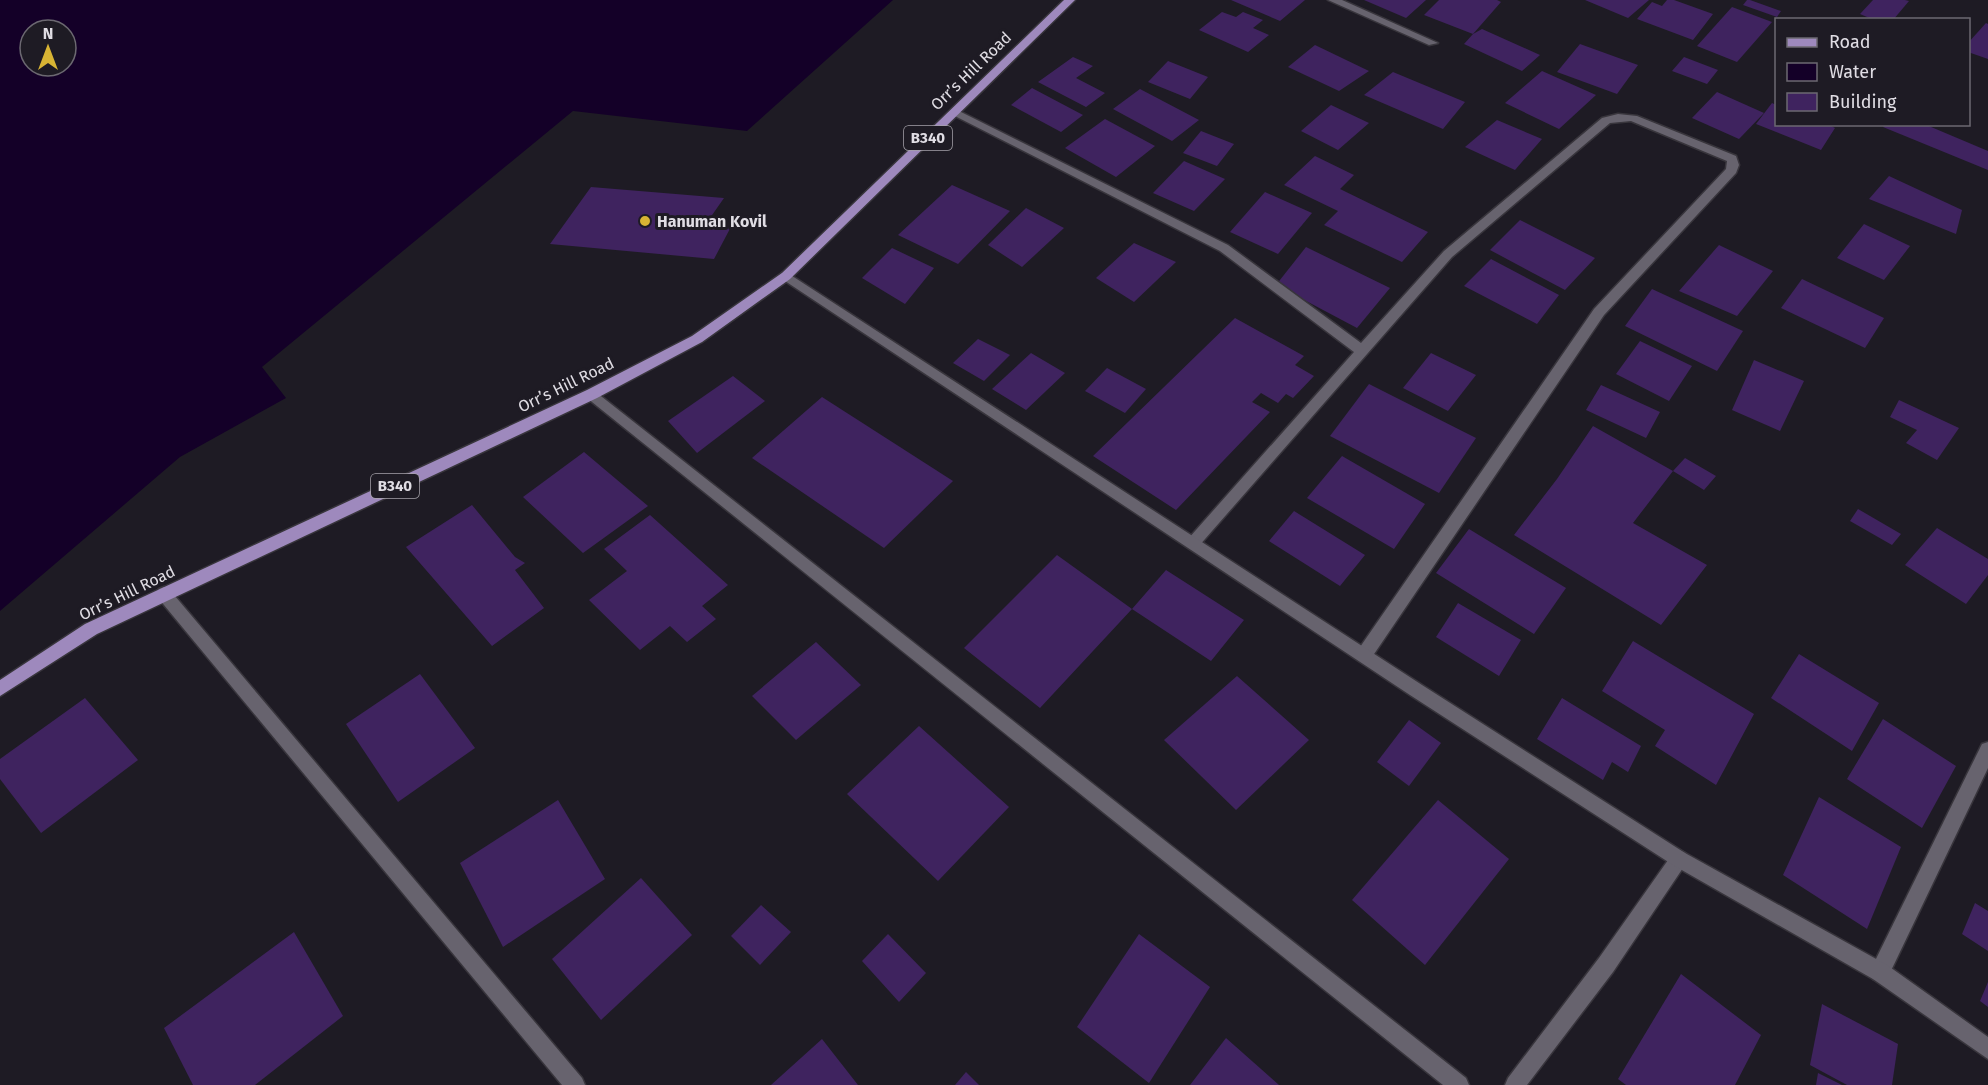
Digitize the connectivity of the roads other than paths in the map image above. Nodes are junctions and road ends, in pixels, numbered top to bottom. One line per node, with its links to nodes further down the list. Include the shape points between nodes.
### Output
1 (1070, 0): 4 (main road, Orr’s Hill Road / B340)
2 (1334, 0): 3 (street)
3 (1433, 43)
4 (955, 112): 5 (main road, Orr’s Hill Road / B340); 6 (street, via 1224,248)
5 (786, 276): 7 (main road, Orr’s Hill Road / B340, via 697,339); 8 (street)
6 (1362, 351): 8 (street); 10 (street, via 1448,254 1606,120 1633,118 1732,159 1732,170 1599,312)
7 (592, 394): 9 (main road, Orr’s Hill Road / B340); 17 (street)
8 (1193, 543): 10 (street)
9 (164, 594): 11 (main road, Orr’s Hill Road / B340, via 91,628); 16 (street)
10 (1364, 655): 13 (street)
11 (0, 688)
12 (1988, 750): 14 (street)
13 (1679, 859): 14 (street); 18 (street, via 1606,965)
14 (1880, 972): 15 (street)
15 (1988, 1049)
16 (575, 1085)
17 (1459, 1085)
18 (1515, 1085)

